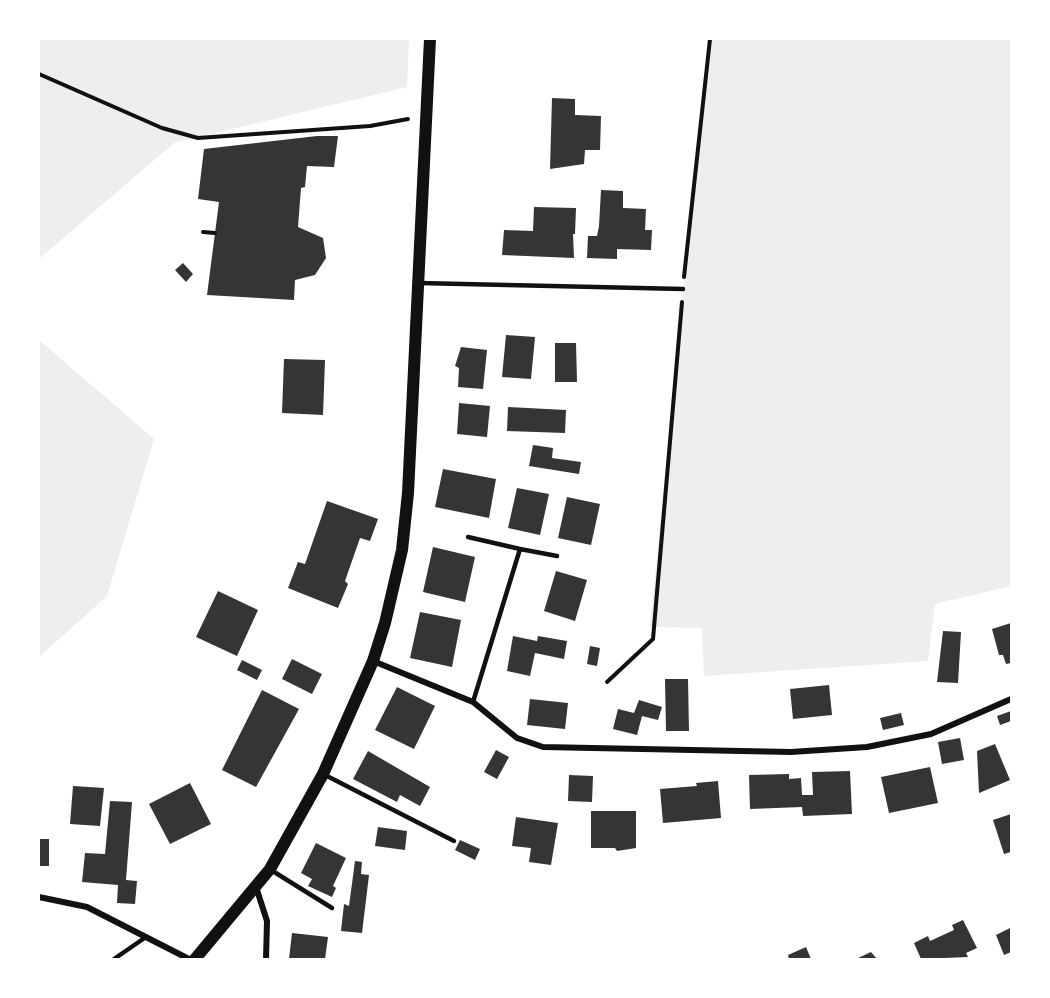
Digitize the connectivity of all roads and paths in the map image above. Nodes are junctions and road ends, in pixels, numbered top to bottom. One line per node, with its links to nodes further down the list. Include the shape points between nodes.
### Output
1 (429, 39): 4 (main road)
2 (710, 39): 8 (path)
3 (39, 74): 4 (path, via 162,128 198,138 370,126)
4 (426, 115): 7 (main road)
5 (202, 232): 6 (path)
6 (215, 233)
7 (419, 283): 8 (lane); 12 (main road, via 402,550)
8 (683, 289): 13 (path, via 653,639)
9 (468, 537): 10 (lane)
10 (520, 549): 11 (lane); 15 (lane)
11 (557, 556)
12 (373, 661): 15 (street); 16 (main road)
13 (607, 682)
14 (1011, 699): 15 (street, via 953,726 902,741 791,752 543,747 517,738)
15 (473, 702)
16 (323, 774): 17 (lane); 18 (main road)
17 (454, 841)
18 (270, 869): 19 (main road); 21 (lane)
19 (256, 886): 25 (main road); 26 (street, via 267,921)
20 (39, 897): 22 (street, via 87,907)
21 (332, 908)
22 (147, 936): 23 (lane); 24 (street)
23 (114, 959)
24 (189, 959)
25 (195, 959)
26 (266, 959)

